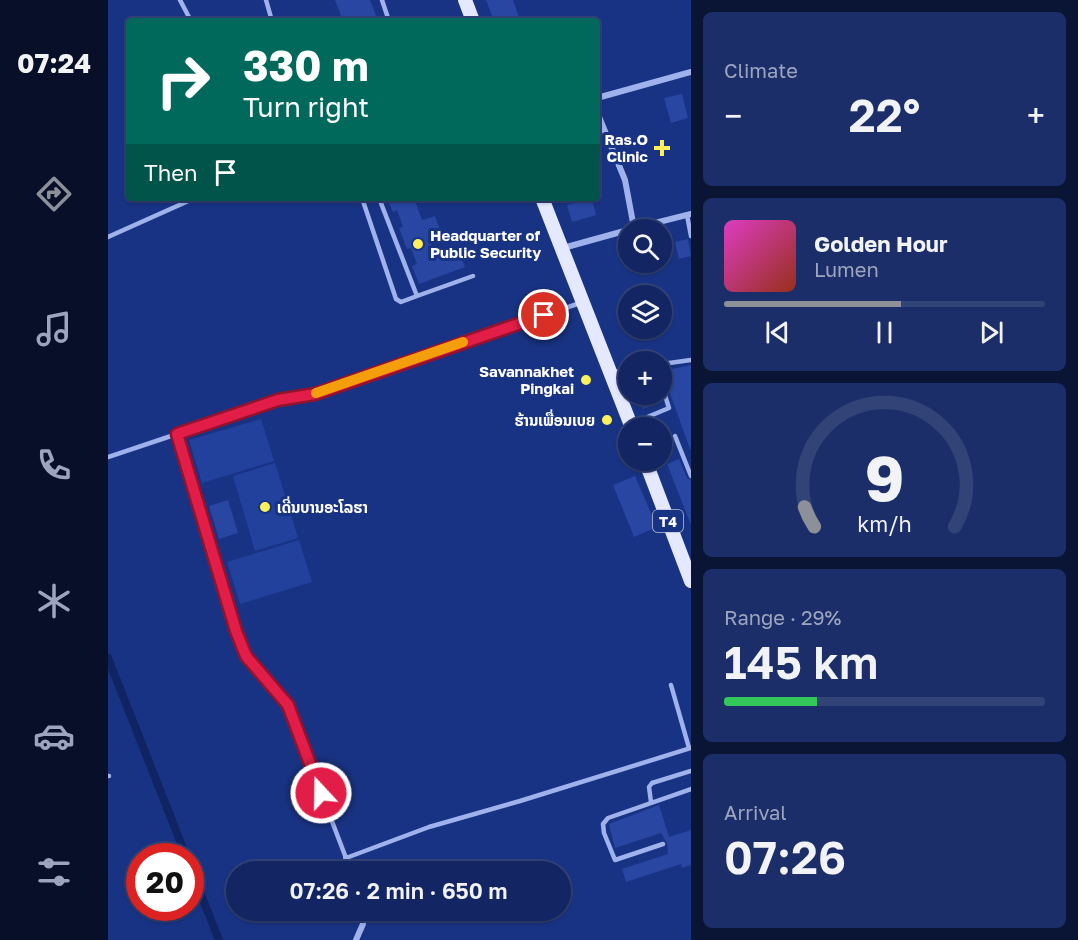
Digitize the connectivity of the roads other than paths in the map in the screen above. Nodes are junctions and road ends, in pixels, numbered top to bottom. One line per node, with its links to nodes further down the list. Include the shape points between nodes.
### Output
1 (180, 0): 5 (lane)
2 (266, 0): 6 (lane)
3 (382, 0): 7 (lane)
4 (469, 1): 8 (main road)
5 (189, 18)
6 (271, 18)
7 (388, 18)
8 (472, 18)
9 (691, 72): 10 (street)
10 (600, 97)
11 (600, 119): 17 (street, via 625,180)
12 (188, 201): 21 (lane)
13 (363, 201): 24 (lane, via 396,299 401,302)
14 (380, 201): 24 (lane)
15 (543, 201): 22 (main road)
16 (689, 214): 18 (street); 20 (lane)
17 (630, 219)
18 (670, 219)
19 (618, 233): 22 (street)
20 (691, 236)
21 (108, 237)
22 (561, 249): 25 (main road)
23 (473, 276): 24 (lane)
24 (417, 296)
25 (583, 302): 29 (main road); 33 (lane, via 315,394 278,400)
26 (691, 360): 27 (lane)
27 (672, 363)
28 (618, 372): 29 (lane)
29 (610, 373): 31 (main road)
30 (668, 405): 32 (lane, via 669,408)
31 (627, 417)
32 (650, 417)
33 (177, 434): 35 (lane); 45 (lane, via 236,631 246,656 288,705)
34 (675, 436): 37 (lane)
35 (108, 457)
36 (649, 471): 38 (main road, T4)
37 (691, 476)
38 (691, 578)
39 (671, 685): 40 (lane)
40 (690, 748): 45 (lane, via 429,827)
41 (691, 771): 43 (lane, via 652,783)
42 (691, 789): 43 (lane)
43 (651, 802): 44 (lane, via 608,818 603,829 615,860)
44 (663, 844)
45 (346, 858): 46 (street)
46 (347, 861)
47 (363, 921): 48 (street)
48 (356, 940)

